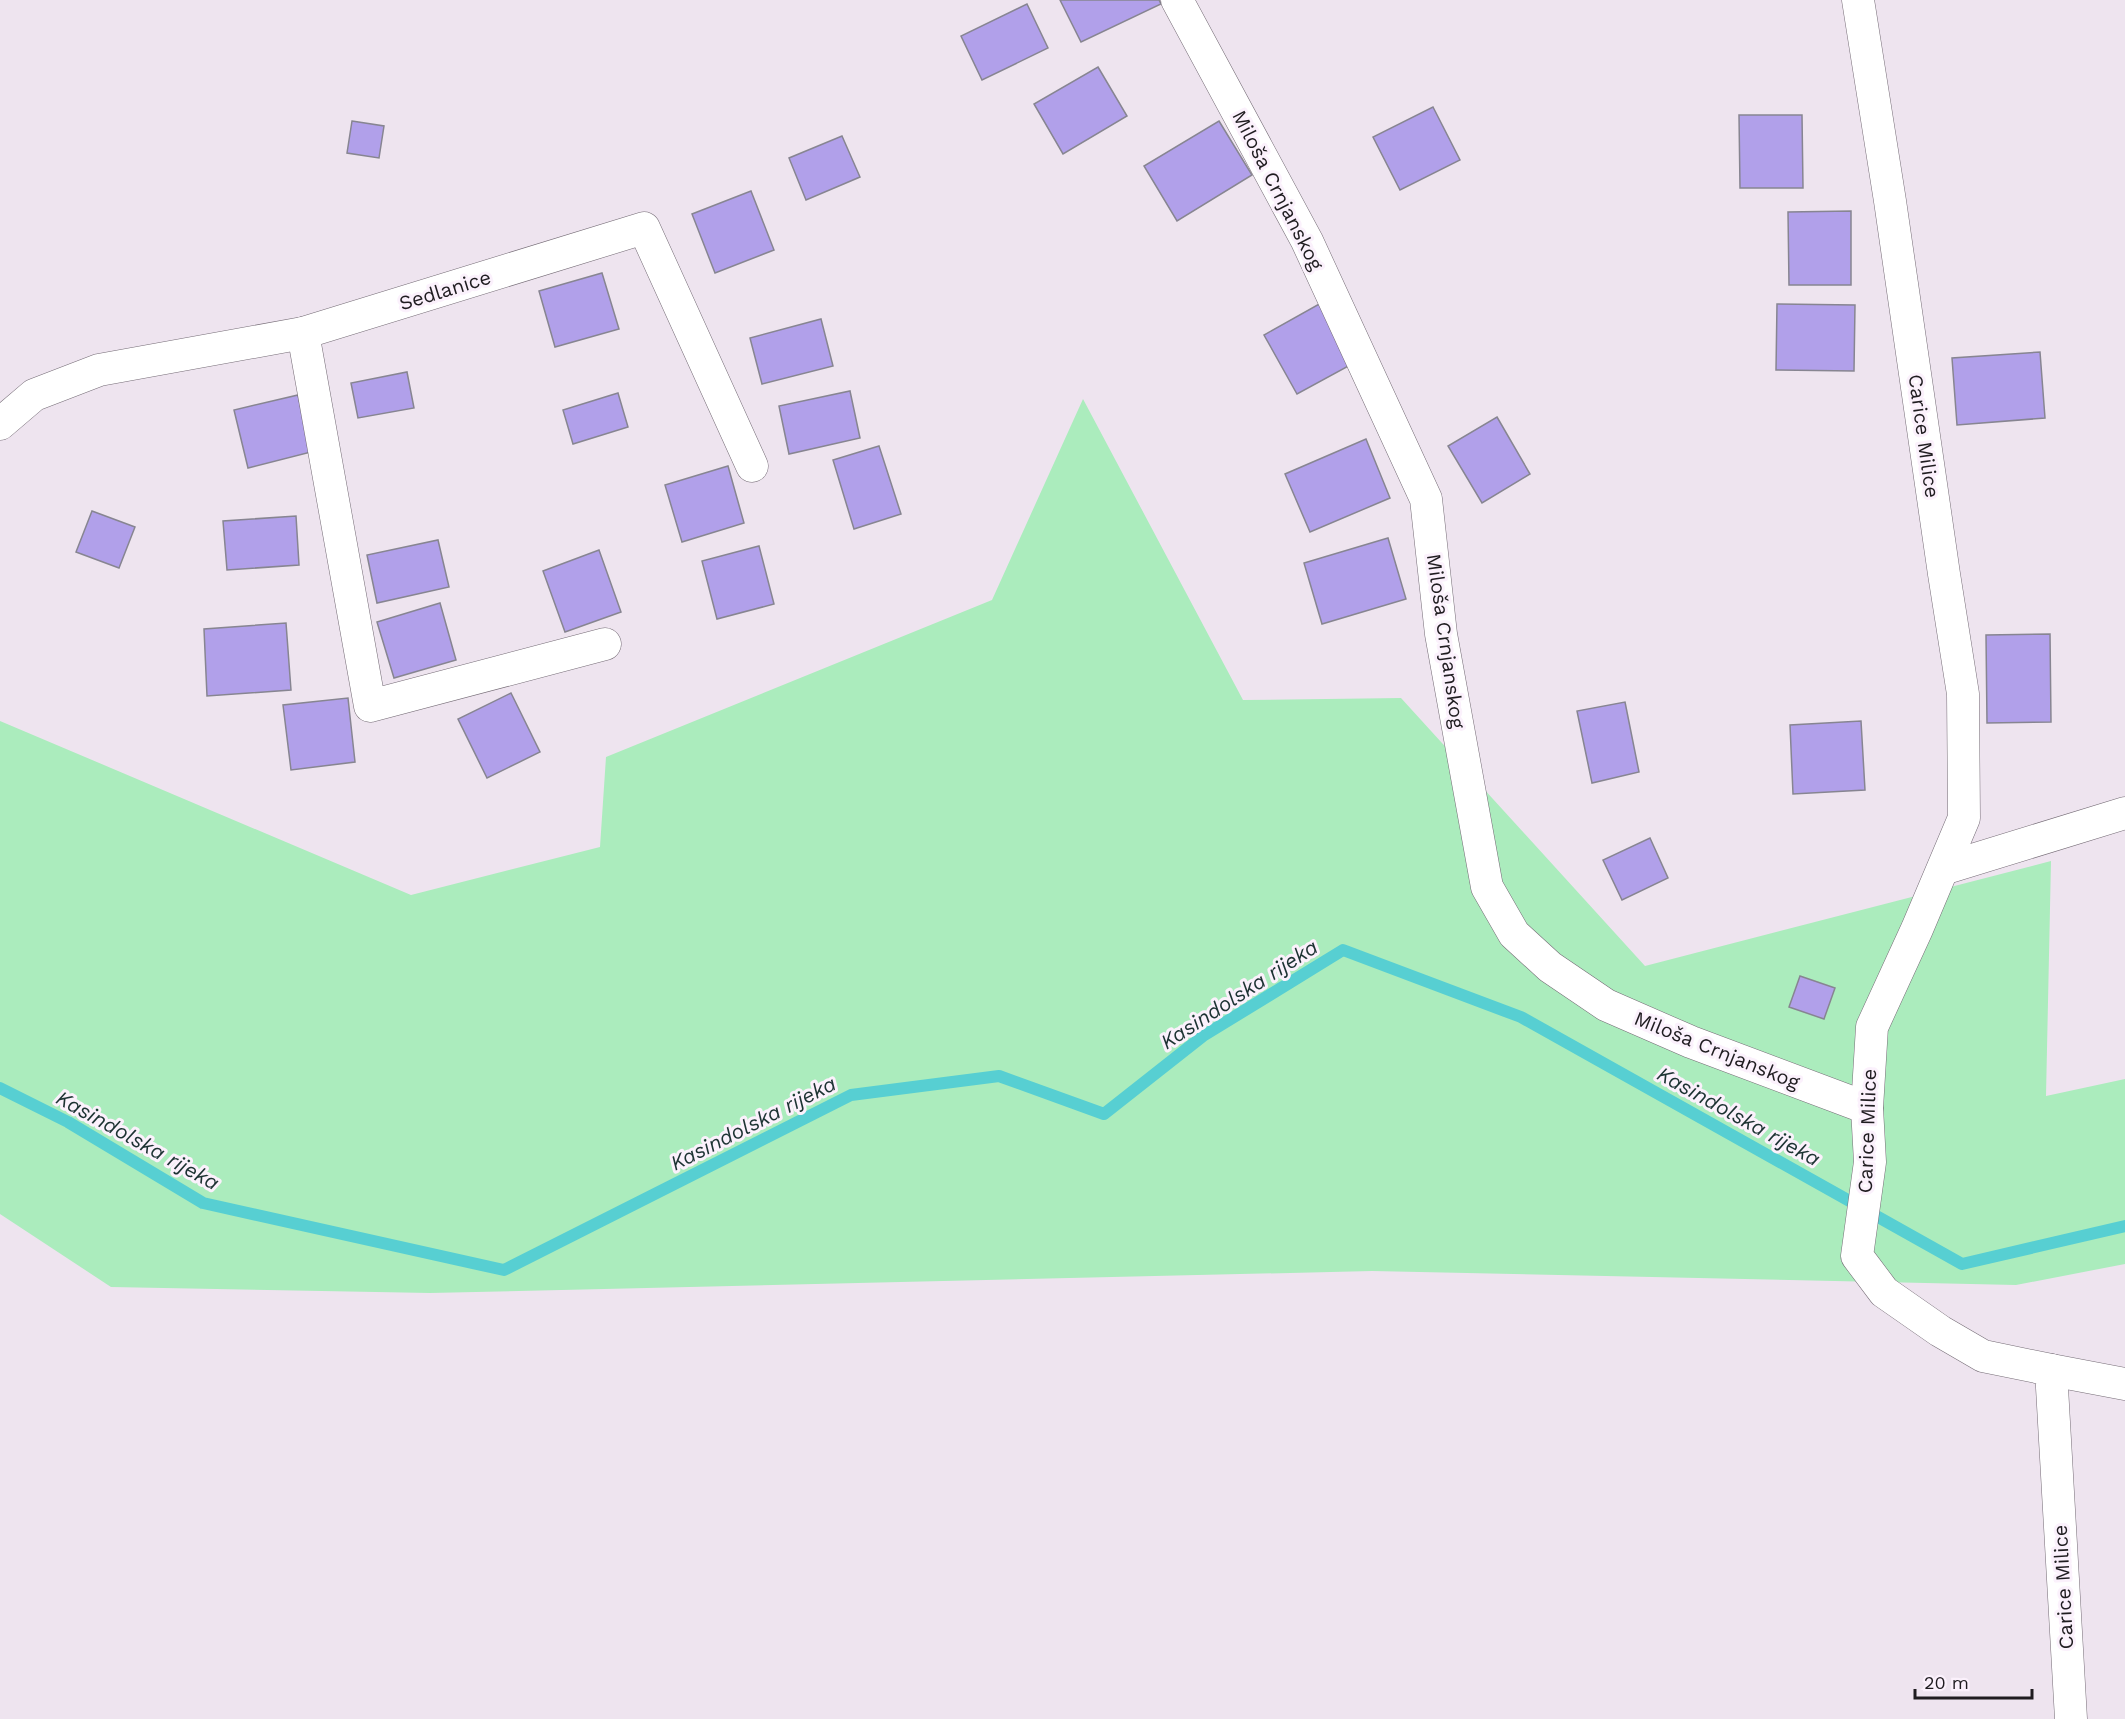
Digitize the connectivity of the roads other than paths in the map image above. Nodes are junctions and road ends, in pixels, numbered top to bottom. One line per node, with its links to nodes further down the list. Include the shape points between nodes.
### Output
1 (1177, 0): 9 (street, Miloša Crnjanskog, via 1307,241 1426,499 1441,634 1487,887 1514,934 1550,967 1606,1005 1691,1042)
2 (1858, 0): 8 (street, Carice Milice, via 1963,694 1964,818)
3 (303, 333): 4 (street, Sedlanice, via 99,370 34,395); 5 (street, Sedlanice, via 644,228); 6 (street, via 370,706)
4 (0, 423)
5 (752, 466)
6 (605, 644)
7 (2125, 813): 8 (street)
8 (1943, 869): 9 (street, Carice Milice, via 1872,1027)
9 (1867, 1108): 10 (street, Carice Milice, via 1870,1162 1857,1256 1884,1292 1940,1331 1983,1356)
10 (2051, 1370): 11 (street); 12 (street, Carice Milice)
11 (2125, 1384)
12 (2071, 1719)

